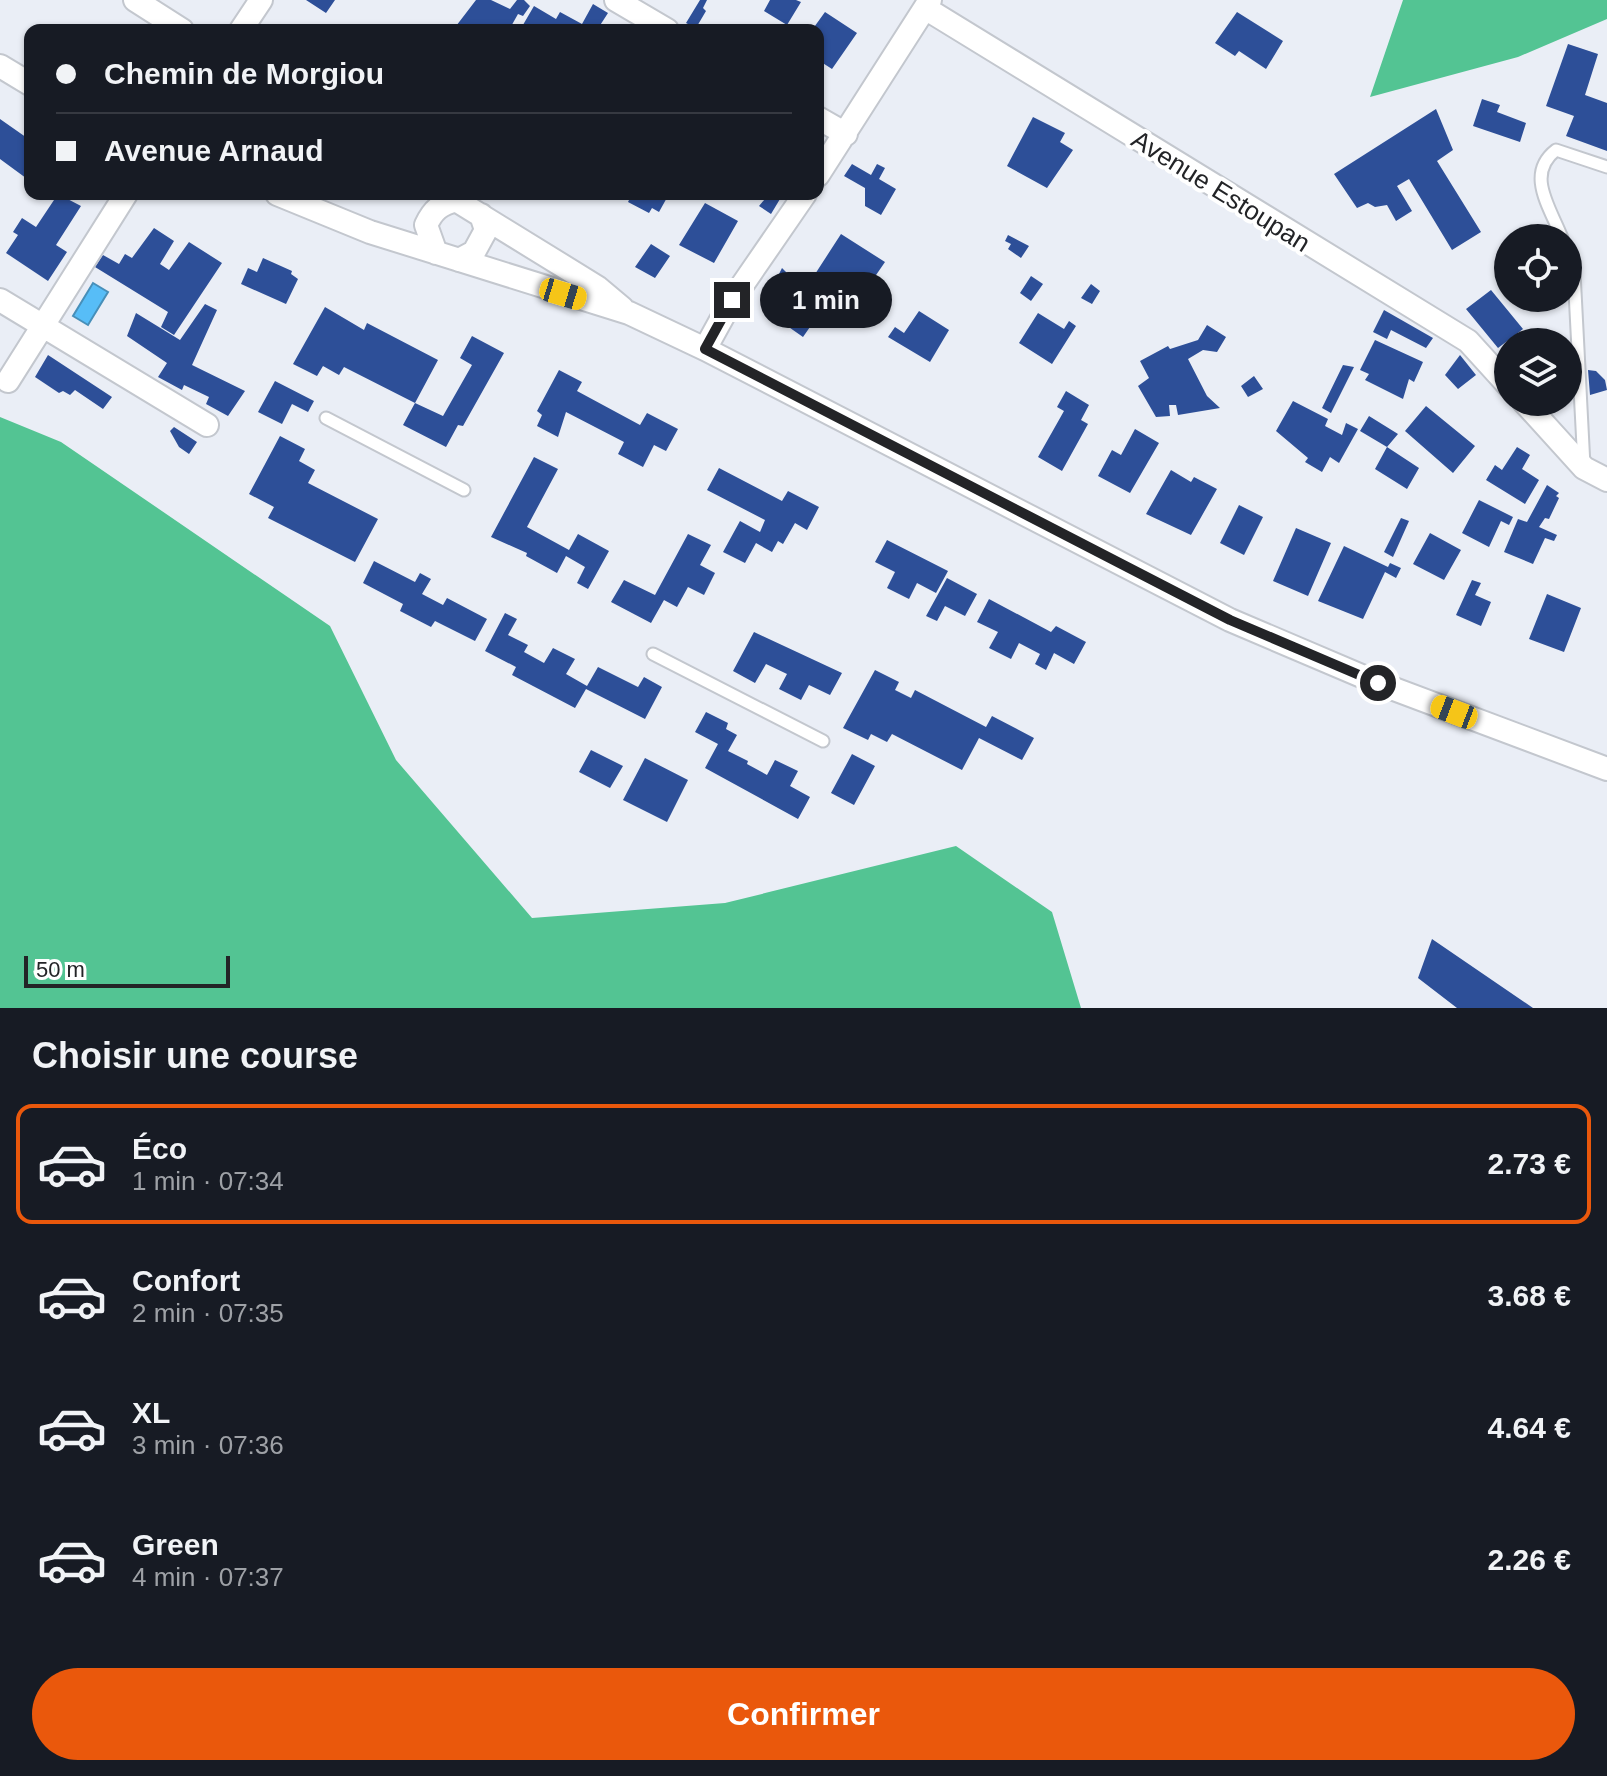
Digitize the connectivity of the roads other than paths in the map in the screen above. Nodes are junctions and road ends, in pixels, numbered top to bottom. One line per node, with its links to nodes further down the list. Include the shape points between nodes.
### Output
1 (135, 0): 5 (street)
2 (261, 0): 6 (street)
3 (616, 0): 7 (street)
4 (927, 4): 11 (street); 28 (street, Avenue Estoupan, via 1468,341)
5 (173, 24)
6 (245, 24)
7 (657, 24)
8 (0, 66): 9 (street)
9 (24, 80)
10 (824, 121): 11 (street)
11 (846, 134): 12 (street)
12 (824, 166)
13 (1607, 167): 20 (lane, via 1556,150 1543,160 1539,175)
14 (122, 200): 26 (street)
15 (292, 200): 21 (street)
16 (448, 200): 21 (street, via 426,225)
17 (457, 200): 19 (street)
18 (801, 200): 27 (street)
19 (481, 215): 22 (street, via 486,230 482,243); 25 (street, via 597,287)
20 (1557, 224)
21 (436, 253): 22 (street)
22 (459, 260): 25 (street)
23 (0, 300): 26 (street)
24 (1576, 312): 33 (lane)
25 (629, 313): 27 (street)
26 (42, 327): 29 (street); 32 (street)
27 (705, 349): 38 (street, via 1230,620 1378,683)
28 (1494, 370)
29 (8, 381)
30 (1537, 416): 33 (street)
31 (326, 418): 35 (lane)
32 (207, 425)
33 (1584, 468): 34 (street)
34 (1607, 480)
35 (464, 490)
36 (653, 654): 37 (lane)
37 (823, 741)
38 (1607, 769)

